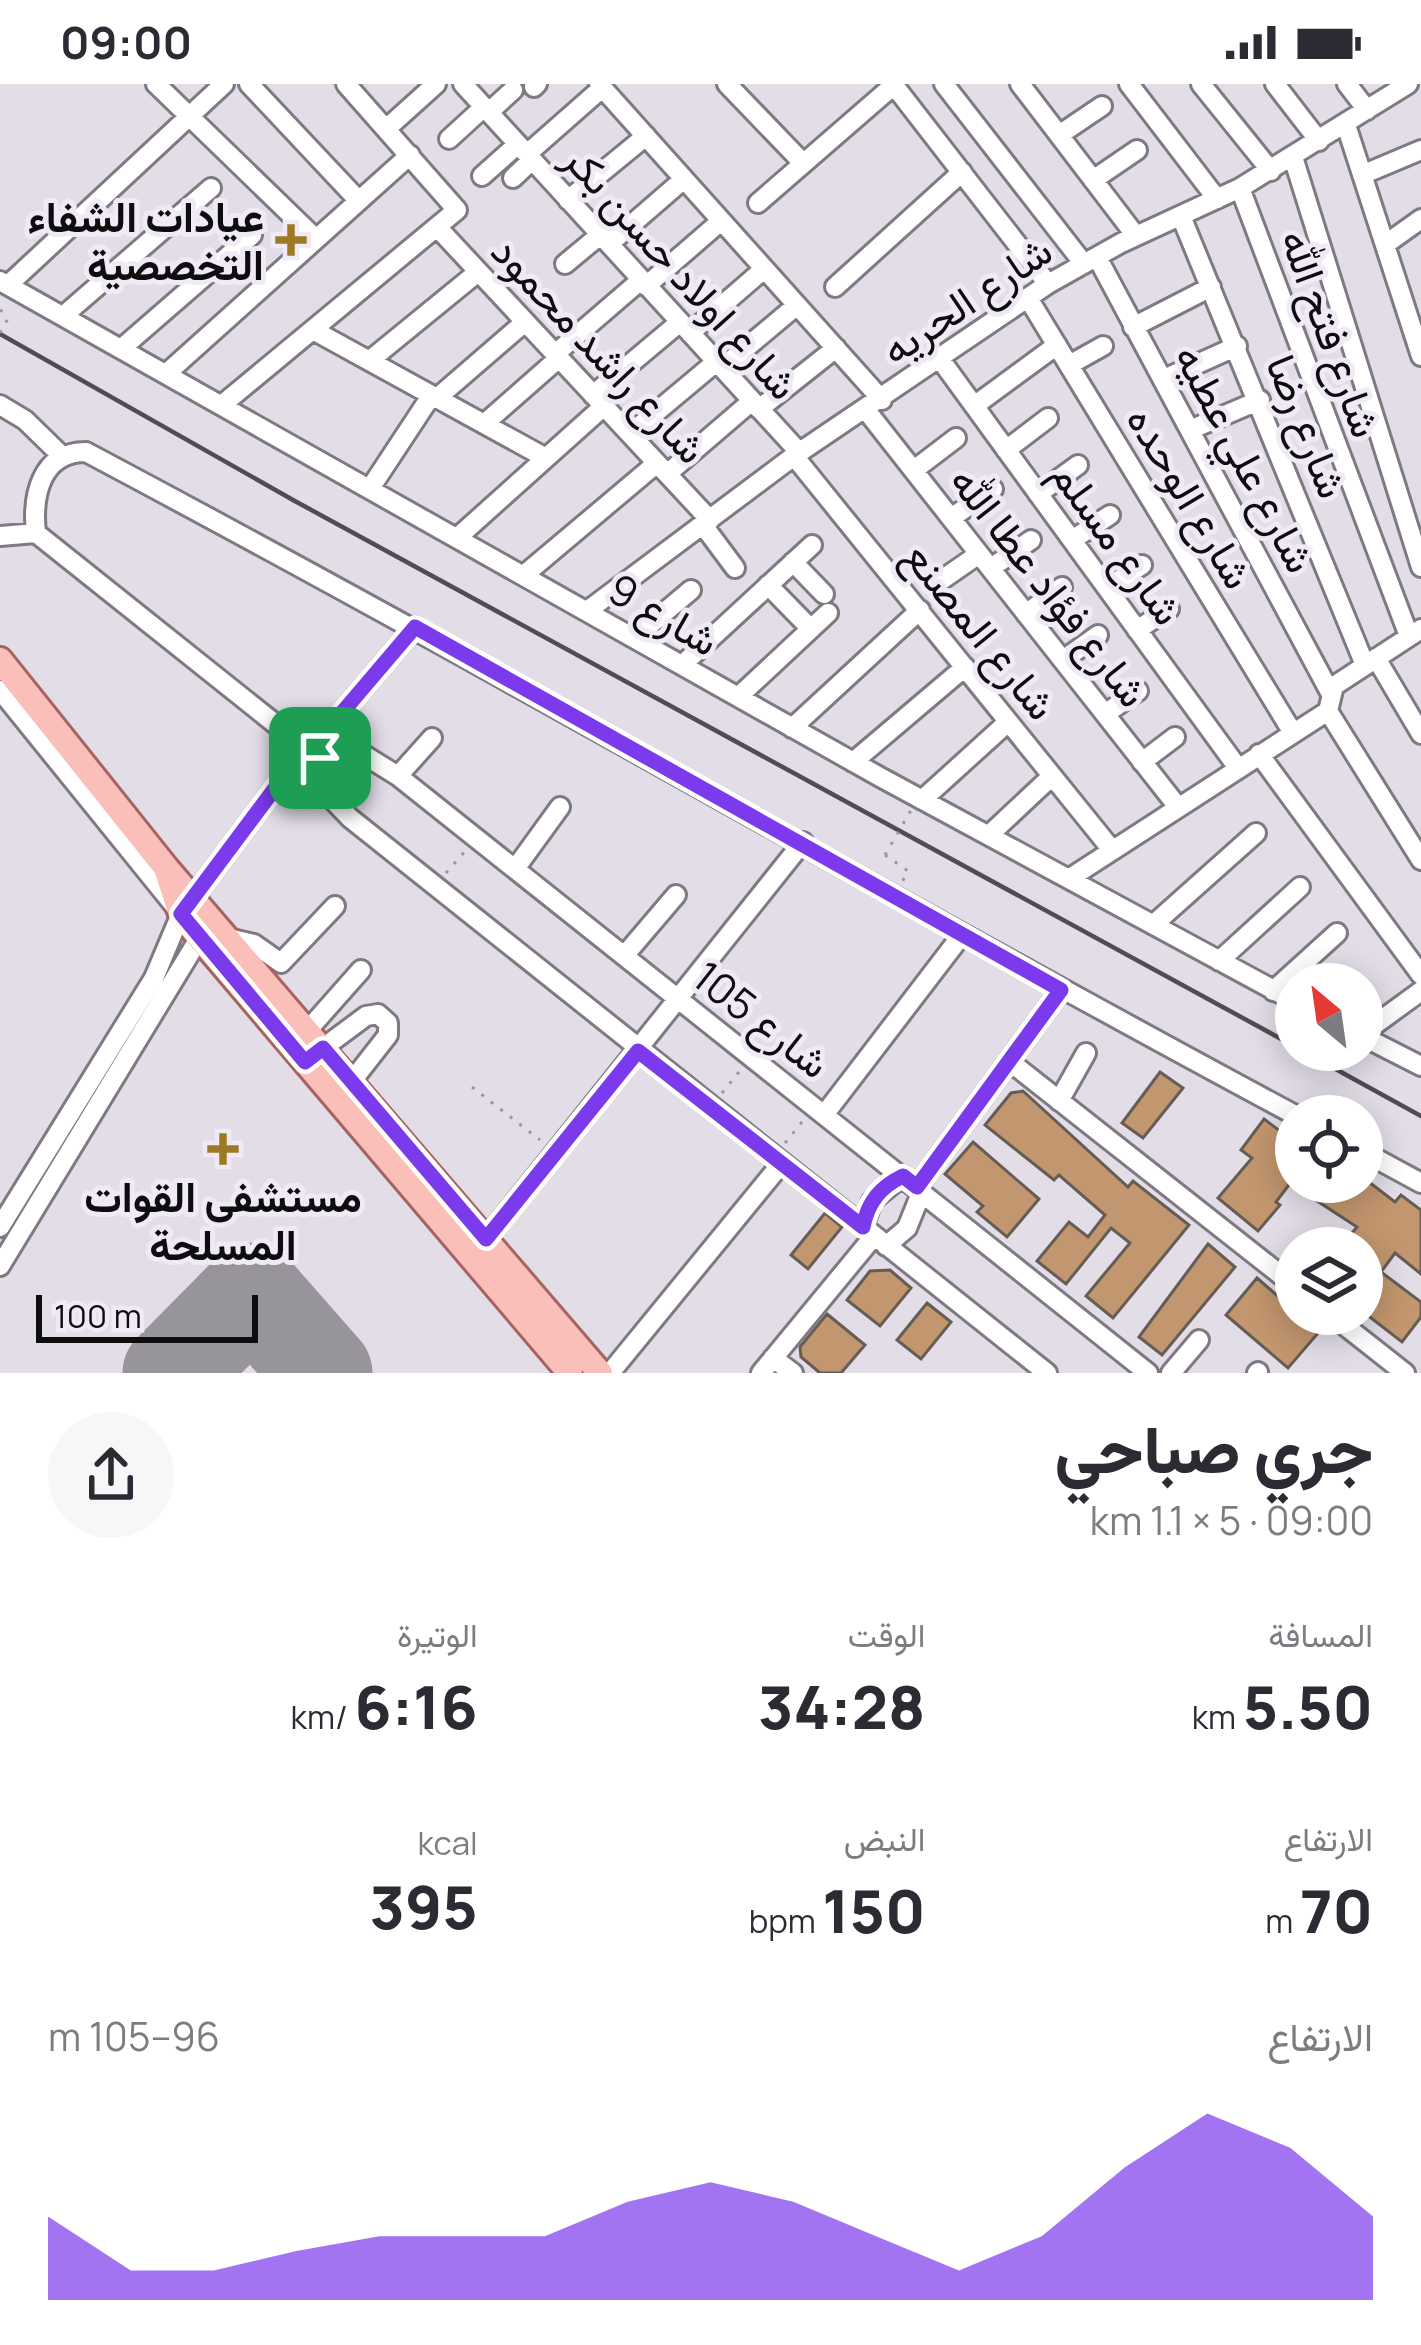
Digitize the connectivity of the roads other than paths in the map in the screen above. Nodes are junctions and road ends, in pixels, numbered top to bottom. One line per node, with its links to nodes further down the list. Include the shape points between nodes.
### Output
1 (156, 84): 22 (street)
2 (224, 84): 22 (street)
3 (249, 84): 45 (street)
4 (346, 84): 24 (street, شارع راشد محمود)
5 (436, 84): 24 (street)
6 (463, 84): 20 (street, شارع اولاد حسن بكر)
7 (755, 84): 18 (street)
8 (944, 84): 57 (street, شارع علي عطيه)
9 (1022, 84): 25 (street)
10 (1129, 84): 44 (street)
11 (1202, 84): 35 (street)
12 (1275, 84): 28 (street)
13 (1347, 84): 21 (street)
14 (1408, 84): 21 (street, شارع الحريه)
15 (894, 85): 34 (street); 36 (street)
16 (601, 86): 26 (street, شارع فؤاد عطا الله); 31 (street)
17 (513, 90): 20 (street)
18 (733, 91): 34 (street)
19 (1102, 106): 25 (street)
20 (486, 110): 27 (street); 31 (street, شارع اولاد حسن بكر)
21 (1367, 110): 23 (street, شارع الحريه)
22 (191, 114): 54 (street); 61 (street)
23 (1346, 125): 28 (street, شارع الحريه); 37 (street)
24 (386, 129): 32 (street, شارع راشد محمود)
25 (1059, 135): 41 (street)
26 (646, 136): 40 (street, شارع فؤاد عطا الله); 46 (street)
27 (449, 139)
28 (1319, 141): 33 (street, شارع الحريه)
29 (1137, 150): 41 (street)
30 (1421, 150): 37 (street)
31 (526, 153): 38 (street); 39 (street); 46 (street, شارع اولاد حسن بكر)
32 (410, 154): 45 (street); 51 (street, شارع راشد محمود, via 455,205)
33 (1293, 157): 35 (street, شارع الحريه); 110 (street)
34 (803, 164): 47 (street)
35 (1271, 171): 43 (street, شارع الحريه)
36 (962, 172): 63 (street); 65 (street)
37 (1364, 174): 56 (street)
38 (482, 176)
39 (513, 178)
40 (684, 179): 50 (street, شارع فؤاد عطا الله); 55 (street)
41 (1093, 180): 53 (street)
42 (211, 188): 69 (street)
43 (1240, 188): 44 (street, شارع الحريه); 138 (street, شارع فتح الله)
44 (1217, 199): 48 (street, شارع الحريه)
45 (359, 200): 54 (street)
46 (568, 200): 55 (street, شارع اولاد حسن بكر)
47 (758, 203)
48 (1180, 216): 53 (street, شارع الحريه); 64 (street, شارع رضا)
49 (1421, 219): 56 (street)
50 (721, 221): 59 (street, شارع فؤاد عطا الله); 62 (street)
51 (436, 227): 60 (street, شارع راشد محمود); 73 (street)
52 (252, 235): 77 (street)
53 (1136, 236): 57 (street, شارع الحريه)
54 (316, 239): 85 (street)
55 (604, 240): 58 (street); 62 (street, شارع اولاد حسن بكر)
56 (1386, 244): 66 (street)
57 (1090, 260): 63 (street, شارع الحريه); 71 (street, شارع علي عطيه)
58 (566, 264)
59 (764, 269): 68 (street, شارع فؤاد عطا الله); 72 (street)
60 (478, 272): 70 (street, شارع راشد محمود); 82 (street)
61 (4, 283): 69 (street, شارع 9)
62 (644, 283): 72 (street, شارع اولاد حسن بكر); 80 (street)
63 (1048, 284): 67 (street, شارع الحريه)
64 (1211, 286): 71 (street); 76 (street, شارع رضا)
65 (835, 287)
66 (1412, 294): 79 (street)
67 (1028, 298): 74 (street, شارع الوحده); 81 (street, شارع الحريه)
68 (796, 305): 78 (street, شارع فؤاد عطا الله); 83 (street)
69 (63, 316): 77 (street, شارع 9)
70 (525, 322): 80 (street, شارع راشد محمود); 87 (street)
71 (1133, 327): 86 (street, شارع علي عطيه)
72 (685, 328): 83 (street, شارع اولاد حسن بكر); 88 (street)
73 (313, 330): 82 (street); 90 (street)
74 (1057, 345): 84 (street, شارع الوحده); 94 (street)
75 (1103, 346): 84 (street)
76 (1237, 346): 86 (street); 89 (street, شارع رضا)
77 (122, 348): 85 (street, شارع 9)
78 (836, 349): 92 (street); 93 (street, شارع فؤاد عطا الله)
79 (1421, 353)
80 (557, 356): 88 (street, شارع راشد محمود); 96 (street)
81 (940, 359): 93 (street, شارع الحريه); 94 (street, شارع مسلم)
82 (369, 361): 87 (street)
83 (719, 365): 92 (street, شارع اولاد حسن بكر); 98 (street)
84 (1070, 365): 153 (street, شارع الوحده)
85 (167, 373): 90 (street, شارع 9)
86 (1164, 379): 97 (street, شارع علي عطيه)
87 (434, 397): 96 (street); 107 (street)
88 (599, 400): 98 (street, شارع راشد محمود); 103 (street)
89 (1260, 400): 97 (street); 143 (street, شارع رضا)
90 (223, 404): 107 (street, شارع 9)
91 (0, 405): 102 (street)
92 (756, 405): 101 (street, شارع اولاد حسن بكر); 105 (street)
93 (874, 405): 101 (street, شارع الحريه); 106 (street, شارع فؤاد عطا الله)
94 (974, 406): 100 (street, شارع مسلم)
95 (1048, 418): 100 (street)
96 (484, 424): 103 (street)
97 (1192, 429): 149 (street, شارع علي عطيه)
98 (630, 434): 105 (street, شارع راشد محمود)
99 (956, 439): 106 (street)
100 (1006, 450): 109 (street, شارع مسلم)
101 (796, 454): 113 (street, شارع الحريه); 132 (street, شارع المصنع)
102 (63, 457): 114 (street, via 38,484); 135 (street, via 86,452)
103 (546, 458): 116 (street)
104 (1078, 465): 109 (street)
105 (662, 468): 113 (street, شارع راشد محمود); 125 (street)
106 (914, 470): 112 (street, شارع فؤاد عطا الله)
107 (371, 487): 116 (street, شارع 9)
108 (993, 489): 112 (street)
109 (1038, 494): 118 (street, شارع مسلم)
110 (1413, 513): 123 (street)
111 (1110, 515): 118 (street)
112 (951, 518): 120 (street, شارع فؤاد عطا الله)
113 (706, 523): 124 (street, شارع راشد محمود); 133 (street, شارع الحريه)
114 (37, 533): 115 (street); 157 (street, شارع 105)
115 (0, 536)
116 (458, 537): 125 (street, شارع 9)
117 (1031, 540): 120 (street)
118 (1072, 540): 129 (street, شارع مسلم)
119 (812, 545): 121 (street)
120 (985, 561): 126 (street); 134 (street, شارع فؤاد عطا الله)
121 (794, 562): 127 (street); 136 (street, via 826,603)
122 (1142, 565): 129 (street)
123 (1421, 567)
124 (735, 568)
125 (524, 575): 133 (street, شارع 9)
126 (943, 579)
127 (768, 585): 136 (street); 144 (street)
128 (1061, 587): 134 (street)
129 (1107, 588): 137 (street, شارع مسلم)
130 (691, 590): 140 (street)
131 (1169, 609): 137 (street)
132 (920, 610): 145 (street, شارع المصنع); 152 (street)
133 (587, 611): 140 (street, شارع 9)
134 (1026, 614): 142 (street, شارع فؤاد عطا الله)
135 (415, 627): 157 (street); 169 (street)
136 (811, 629): 148 (street)
137 (1137, 630): 161 (street, شارع مسلم)
138 (1415, 633): 143 (street)
139 (1098, 635): 142 (street)
140 (634, 638): 144 (street, شارع 9)
141 (0, 660): 176 (main road)
142 (1063, 661): 150 (street, شارع فؤاد عطا الله)
143 (1371, 661): 149 (street, via 1334,686); 154 (street, شارع رضا)
144 (682, 665): 148 (street, شارع 9)
145 (965, 667): 151 (street, شارع المصنع); 159 (street)
146 (0, 690): 176 (street, via 149,880)
147 (1138, 691): 150 (street)
148 (738, 697): 152 (street, شارع 9)
149 (1331, 701): 153 (street); 171 (street, شارع علي عطيه)
150 (1105, 714): 160 (street, شارع فؤاد عطا الله)
151 (1009, 722): 163 (street, شارع المصنع); 164 (street)
152 (792, 728): 159 (street, شارع 9)
153 (1293, 734): 158 (street)
154 (1421, 734)
155 (1175, 737): 160 (street)
156 (432, 738): 162 (street)
157 (308, 751): 162 (street, شارع 105, via 356,750); 176 (street); 194 (street, شارع 105, via 338,808)
158 (1259, 754): 161 (street); 186 (street)
159 (853, 762): 164 (street, شارع 9)
160 (1142, 762): 166 (street, شارع فؤاد عطا الله)
161 (1238, 768): 166 (street)
162 (398, 776): 172 (street, شارع 105)
163 (1052, 776): 168 (street); 170 (street, شارع المصنع)
164 (918, 802): 168 (street, شارع 9)
165 (560, 807): 172 (street)
166 (1178, 807): 170 (street)
167 (1256, 833): 178 (street)
168 (989, 835): 173 (street, شارع 9)
169 (803, 842): 181 (street); 190 (street)
170 (1112, 850): 173 (street)
171 (1421, 860)
172 (515, 869): 183 (street, شارع 105)
173 (1070, 878): 178 (street, شارع 9)
174 (1300, 887): 184 (street)
175 (676, 895): 183 (street)
176 (188, 905): 179 (main road); 206 (street, via 154,978)
177 (335, 906): 182 (street, via 281,963)
178 (1154, 924): 184 (street, شارع 9)
179 (206, 928): 182 (main road); 193 (main road); 209 (street)
180 (1337, 933): 188 (street)
181 (961, 936): 187 (street); 201 (street)
182 (228, 938): 193 (main road)
183 (624, 956): 190 (street, شارع 105)
184 (1219, 962): 188 (street, شارع 9)
185 (362, 970): 193 (street)
186 (1421, 975)
187 (1061, 990): 196 (street); 200 (street)
188 (1273, 991)
189 (1421, 992): 191 (street)
190 (679, 999): 194 (street); 201 (street, شارع 105)
191 (1383, 1020)
192 (1383, 1046): 197 (street)
193 (312, 1047): 198 (main road); 198 (street, via 372,1014 388,1024 388,1035)
194 (638, 1051): 202 (street, شارع 105); 208 (street)
195 (1086, 1053): 199 (street)
196 (1009, 1061): 199 (street); 205 (street)
197 (1421, 1066)
198 (344, 1091): 208 (main road); 214 (main road)
199 (1059, 1101): 210 (street)
200 (1275, 1104)
201 (819, 1111): 205 (street, شارع 105)
202 (777, 1161): 207 (street, شارع 105); 216 (street)
203 (1383, 1162): 204 (street)
204 (1421, 1183)
205 (914, 1185): 207 (street, via 907,1228); 207 (street, via 872,1201); 219 (street, شارع 105)
206 (0, 1227)
207 (874, 1236): 213 (street); 218 (street, شارع 105)
208 (486, 1239): 215 (main road)
209 (0, 1266)
210 (1275, 1271)
211 (1357, 1335): 221 (street)
212 (1199, 1340): 220 (street)
213 (767, 1365): 217 (street)
214 (570, 1373)
215 (600, 1373)
216 (610, 1373)
217 (793, 1373)
218 (1047, 1373)
219 (1148, 1373)
220 (1171, 1373)
221 (1405, 1373)

